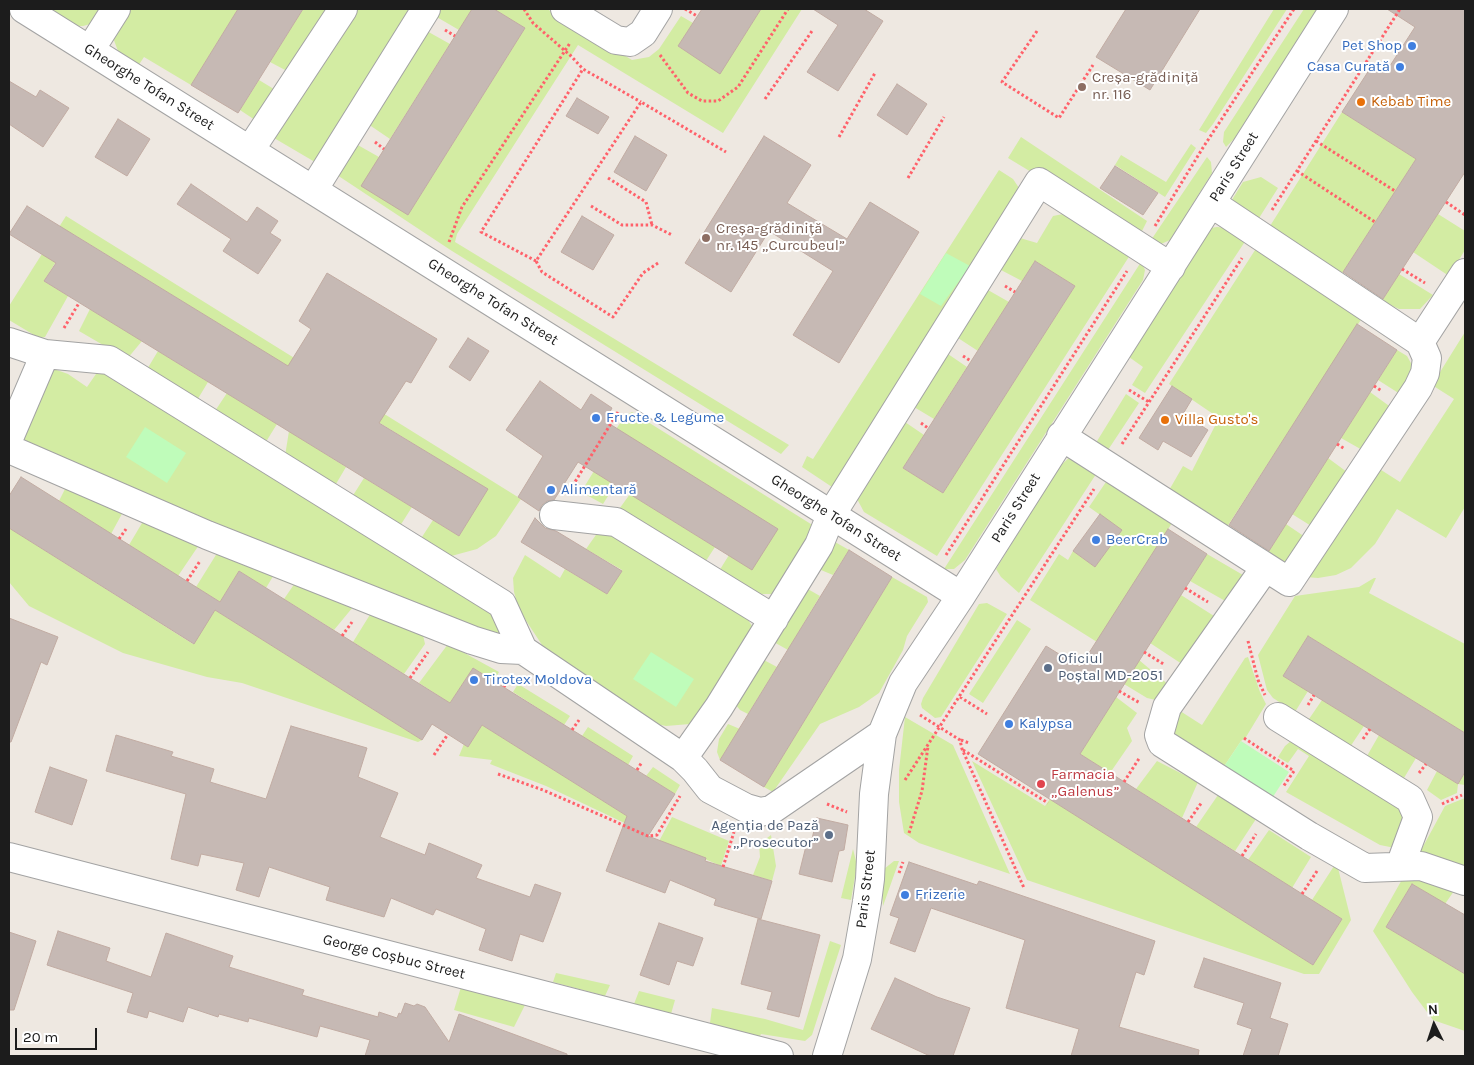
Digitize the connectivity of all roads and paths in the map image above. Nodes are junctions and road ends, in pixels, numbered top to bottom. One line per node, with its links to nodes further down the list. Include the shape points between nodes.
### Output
1 (24, 9): 18 (street, Gheorghe Tofan Street)
2 (116, 9): 18 (street)
3 (343, 9): 28 (street)
4 (426, 9): 33 (street)
5 (524, 9): 19 (path, via 533,23)
6 (658, 9): 17 (street)
7 (684, 9): 12 (path)
8 (788, 9): 17 (path, via 738,86 718,101 702,102 688,93)
9 (1294, 9): 41 (path)
10 (1334, 9): 36 (street, Paris Street)
11 (1400, 9): 27 (path)
12 (690, 10): 14 (path)
13 (575, 15): 17 (street, via 616,40 630,42); 19 (path)
14 (697, 16)
15 (1037, 31): 20 (path, via 1002,82 1059,118)
16 (812, 32): 23 (path)
17 (643, 33)
18 (90, 50): 28 (street, Gheorghe Tofan Street)
19 (565, 50): 21 (path); 44 (path, via 462,207)
20 (1093, 65)
21 (582, 69): 24 (path); 45 (path, via 482,232)
22 (875, 73): 26 (path)
23 (765, 99)
24 (641, 102): 29 (path); 45 (path)
25 (944, 116): 32 (path)
26 (838, 137)
27 (1316, 141): 30 (path); 34 (path)
28 (250, 150): 33 (street, Gheorghe Tofan Street)
29 (726, 152)
30 (1297, 171): 39 (path); 42 (path)
31 (608, 178): 40 (path, via 646,202)
32 (908, 178)
33 (313, 190): 53 (street, Gheorghe Tofan Street)
34 (1395, 191)
35 (1446, 202): 38 (path)
36 (1211, 203): 42 (street); 47 (street, Paris Street)
37 (591, 206): 40 (path, via 622,225)
38 (1465, 215)
39 (1375, 222)
40 (652, 225): 43 (path)
41 (1151, 233)
42 (1257, 234): 51 (street); 55 (path)
43 (672, 236)
44 (448, 243)
45 (536, 262): 46 (path, via 542,272 613,317 643,273)
46 (658, 262)
47 (1171, 266): 56 (street, Paris Street); 61 (street, via 1039,182)
48 (1127, 270): 62 (path)
49 (1465, 273): 51 (street)
50 (9, 342): 52 (street)
51 (1420, 342): 63 (street, via 1427,358 1418,388 1288,582)
52 (46, 354): 57 (street); 66 (street, via 109,360 502,604)
53 (632, 390): 60 (path); 61 (street, Gheorghe Tofan Street)
54 (1129, 390): 55 (path)
55 (1149, 402): 59 (path)
56 (1062, 436): 59 (street); 64 (street, Paris Street)
57 (9, 438)
58 (9, 449): 66 (street, via 206,535 472,640 501,649)
59 (1108, 466): 63 (street); 67 (path)
60 (554, 515): 65 (street, via 616,522)
61 (831, 515): 64 (street, Gheorghe Tofan Street); 65 (street, via 820,546)
62 (946, 555)
63 (1265, 568): 85 (street, via 1167,707 1159,735 1162,743)
64 (961, 596): 72 (street, Paris Street, via 903,683)
65 (774, 619): 79 (street, via 719,707)
66 (523, 650): 79 (street)
67 (960, 697): 68 (path); 70 (path)
68 (987, 714)
69 (1278, 717): 90 (street, via 1410,799 1418,818)
70 (940, 728): 74 (path); 76 (path)
71 (448, 734): 78 (path)
72 (882, 734): 81 (street); 82 (street, Paris Street)
73 (1244, 738): 85 (path, via 1294,771)
74 (960, 740): 75 (path); 77 (path)
75 (969, 744)
76 (928, 745): 82 (path, via 901,787); 87 (path, via 922,791)
77 (962, 750): 83 (path); 92 (path)
78 (434, 755)
79 (689, 764): 80 (path, via 657,835 648,836); 84 (street, via 710,789)
80 (498, 774)
81 (796, 792): 84 (street, via 771,810 760,812); 86 (path)
82 (874, 794): 86 (street, Paris Street)
83 (1048, 802)
84 (743, 806): 89 (path)
85 (1268, 810): 90 (street, via 1365,868)
86 (873, 823): 94 (street, Paris Street, via 870,879 857,959)
87 (908, 833)
88 (9, 857): 93 (street, George Coșbuc Street)
89 (723, 866)
90 (1400, 866): 91 (street, via 1420,866)
91 (1465, 882)
92 (1024, 888)
93 (779, 1056)
94 (827, 1056)

